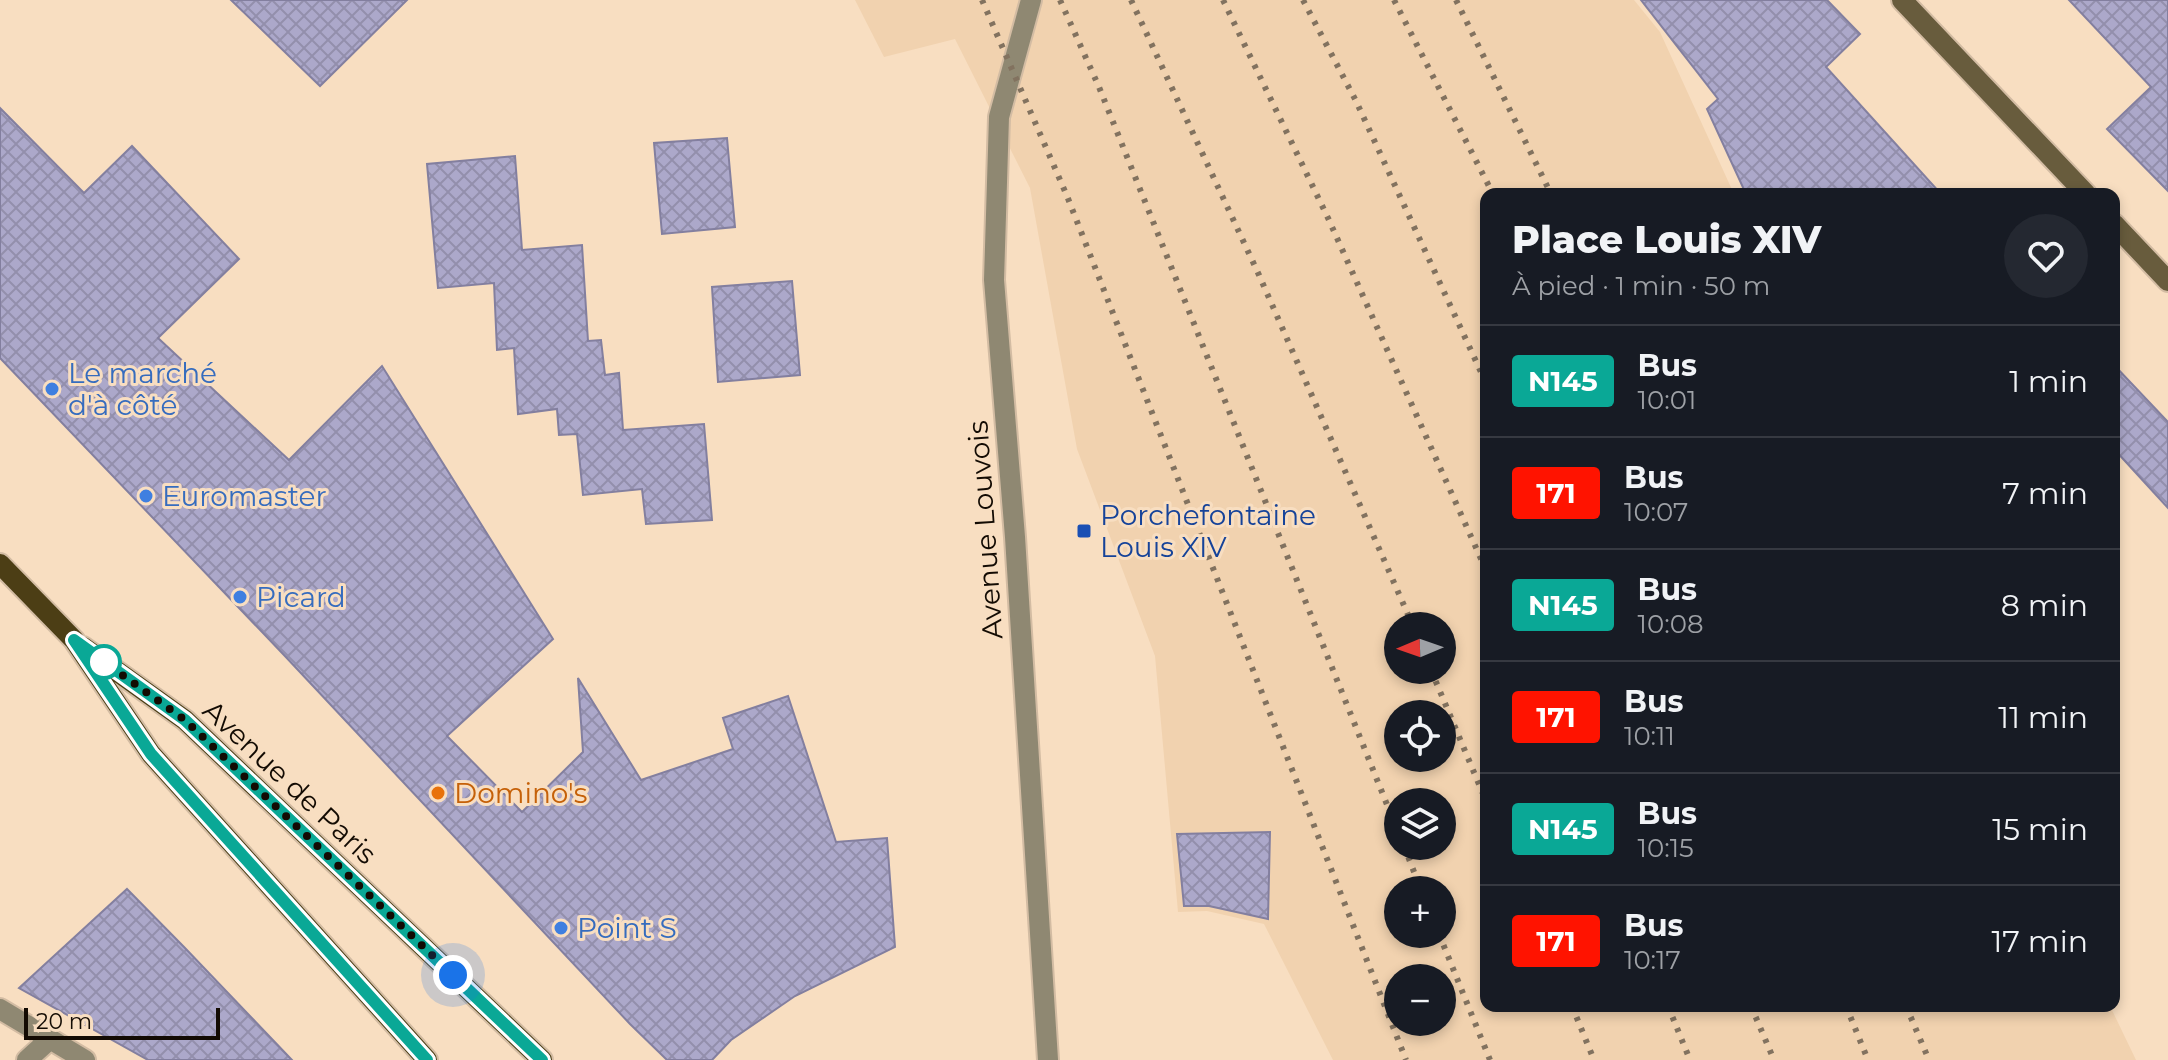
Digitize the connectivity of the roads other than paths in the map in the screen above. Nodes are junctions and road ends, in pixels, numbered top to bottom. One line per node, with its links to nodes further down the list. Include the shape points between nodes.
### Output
1 (1031, 0): 14 (street, Avenue Louvois, via 999,117 994,280)
2 (1902, 0): 3 (main road)
3 (2080, 188)
4 (2120, 230): 5 (main road)
5 (2168, 281)
6 (0, 564): 7 (main road)
7 (74, 640): 12 (main road, via 151,754); 13 (main road, Avenue de Paris, via 185,720)
8 (0, 1009): 9 (street)
9 (50, 1039): 10 (street); 11 (street)
10 (27, 1060)
11 (85, 1060)
12 (427, 1060)
13 (542, 1060)
14 (1048, 1060)

